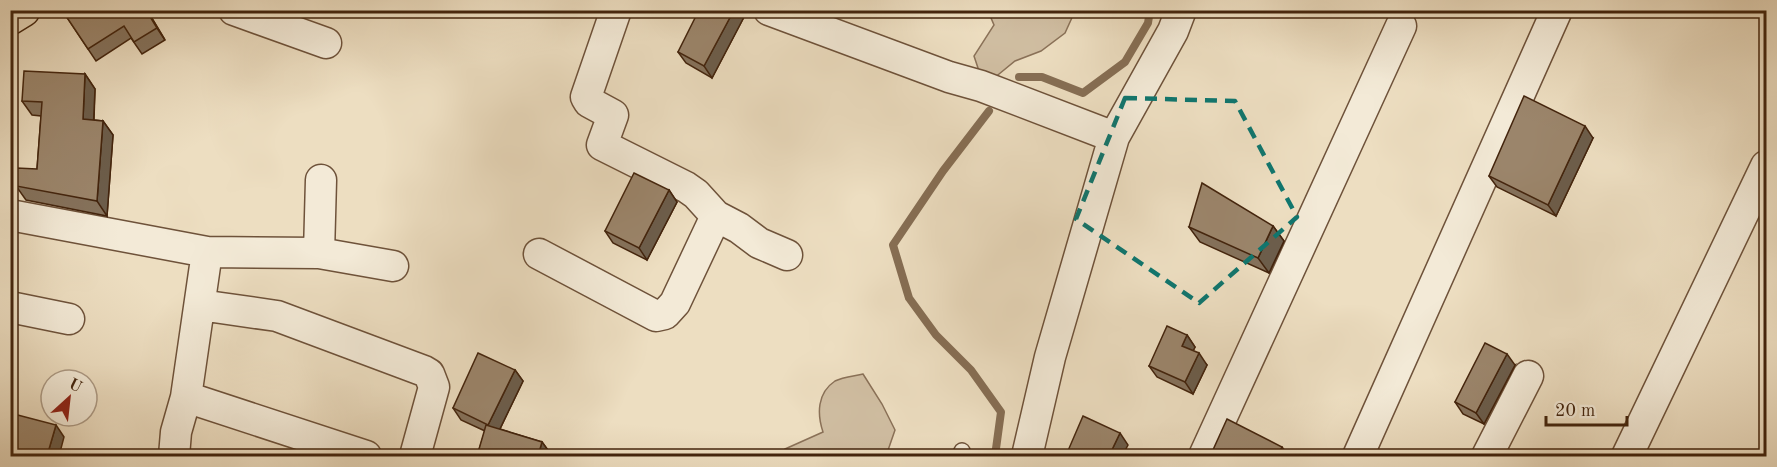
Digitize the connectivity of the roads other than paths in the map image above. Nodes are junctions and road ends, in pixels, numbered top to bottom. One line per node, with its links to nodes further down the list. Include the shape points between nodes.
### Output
1 (23, 10): 7 (main road)
2 (234, 10): 10 (street)
3 (616, 10): 15 (street, via 586,97 613,115 602,145 686,187)
4 (769, 10): 8 (street)
5 (1181, 10): 11 (street)
6 (1557, 10): 31 (street)
7 (10, 18)
8 (842, 23): 11 (street, via 949,77)
9 (1401, 26): 30 (street)
10 (326, 43)
11 (1114, 137): 26 (street, via 1050,357)
12 (1767, 166): 33 (street)
13 (321, 180): 17 (street)
14 (10, 215): 16 (street)
15 (716, 216): 18 (street, via 675,303 665,314 656,316); 19 (street)
16 (207, 252): 17 (street); 21 (street)
17 (319, 253): 20 (street)
18 (539, 254)
19 (787, 255)
20 (393, 266)
21 (200, 305): 25 (street); 29 (street, via 277,316 424,370 434,387)
22 (10, 307): 23 (street)
23 (69, 319)
24 (1528, 376): 32 (street)
25 (186, 397): 27 (street); 28 (street)
26 (1033, 454)
27 (174, 456)
28 (366, 456)
29 (415, 456)
30 (1204, 456)
31 (1358, 456)
32 (1487, 456)
33 (1626, 456)

